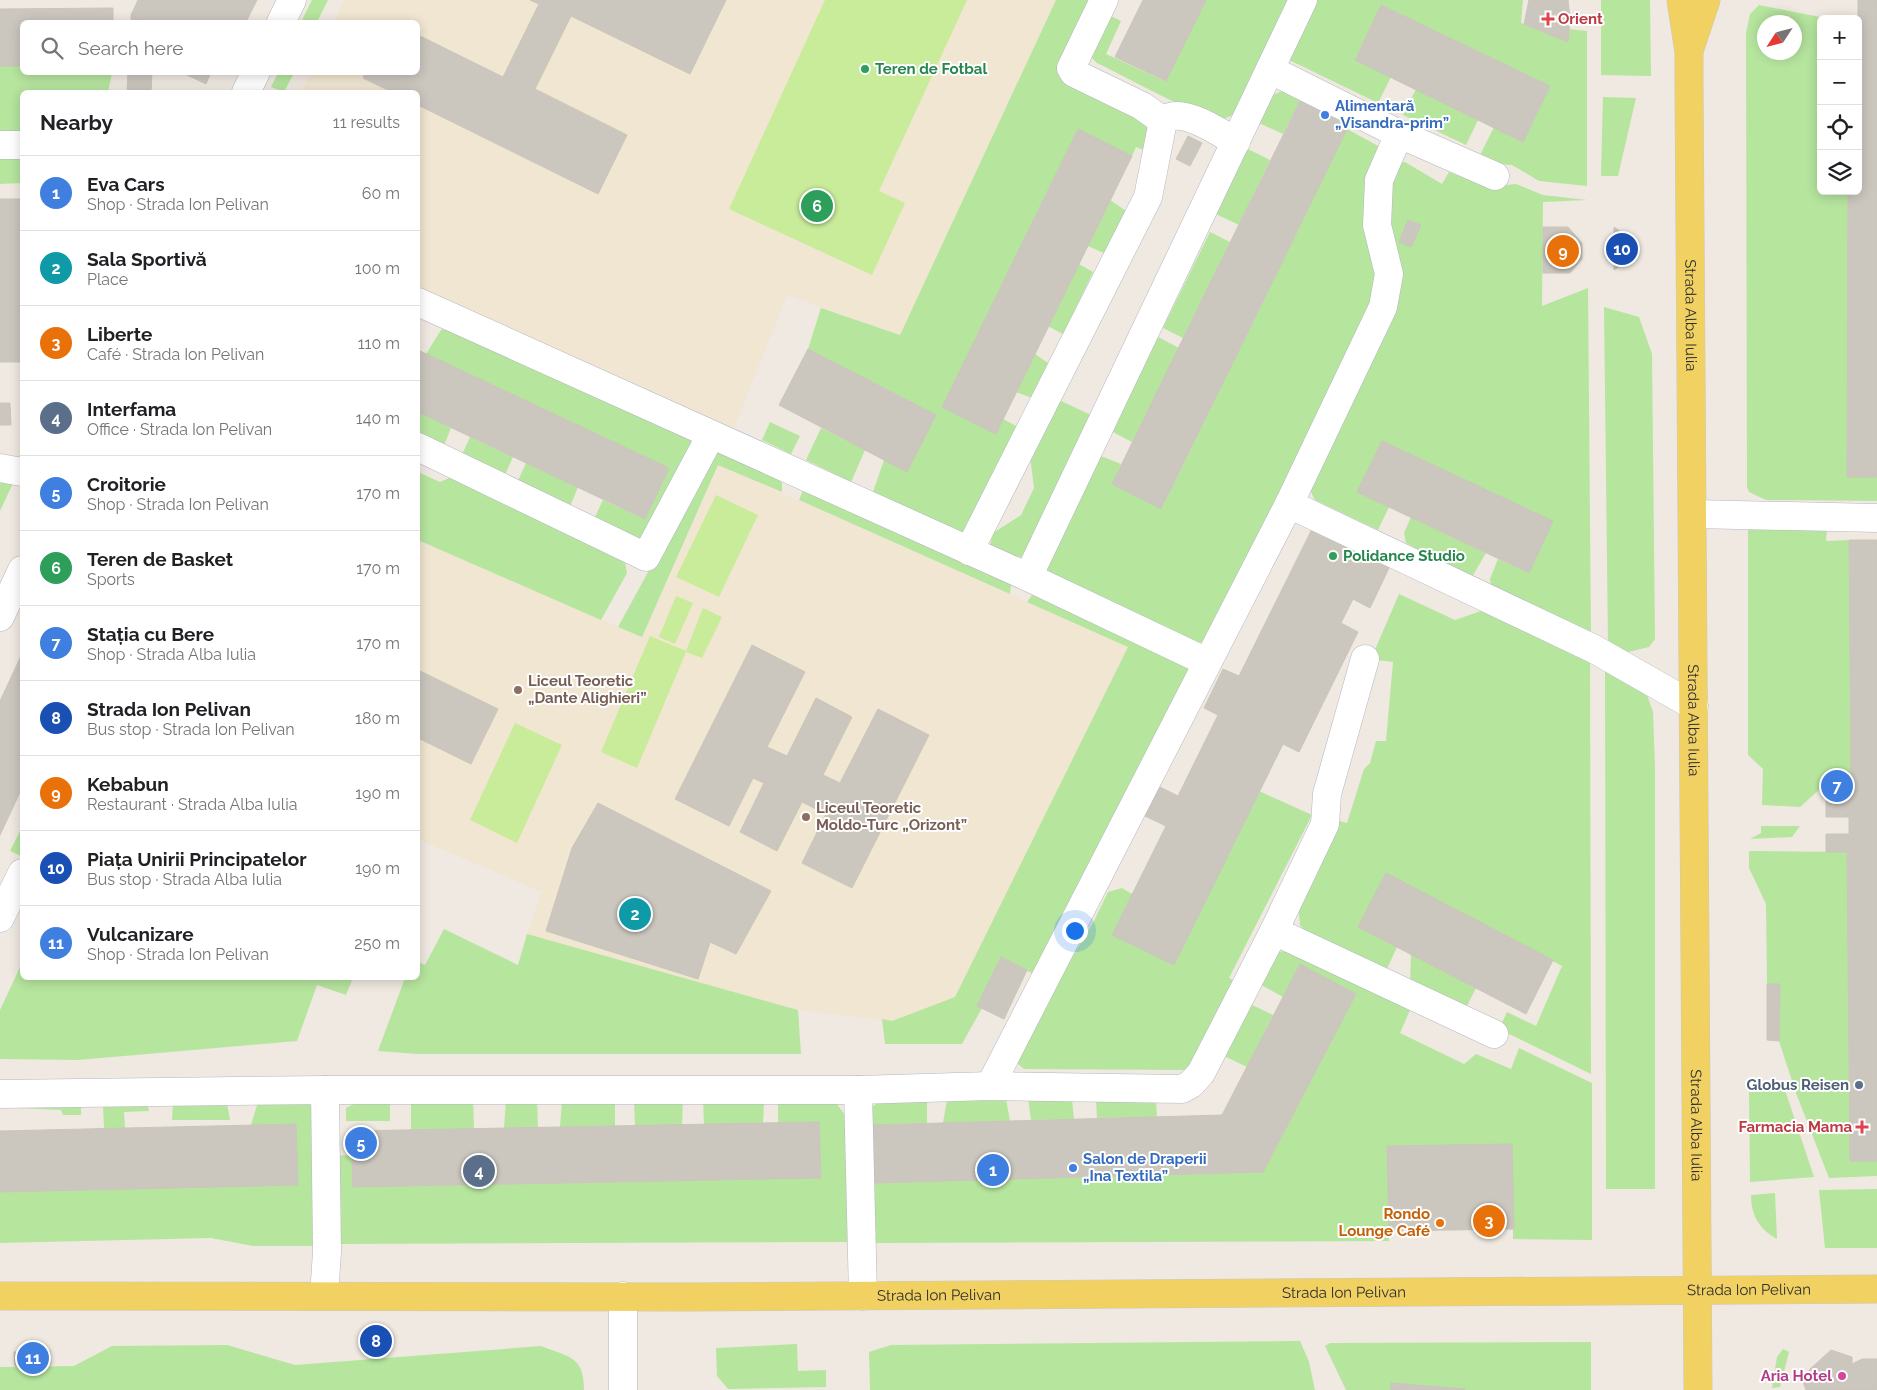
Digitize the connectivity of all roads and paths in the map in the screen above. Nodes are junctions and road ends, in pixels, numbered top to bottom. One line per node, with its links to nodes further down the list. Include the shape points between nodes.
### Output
1 (292, 0): 6 (street)
2 (1104, 0): 11 (street, via 1071,68 1074,73 1142,106)
3 (1303, 0): 8 (street)
4 (1681, 0): 7 (main road, Strada Alba Iulia)
5 (1706, 0): 7 (main road, Strada Alba Iulia)
6 (281, 20)
7 (1689, 52): 23 (main road, Strada Alba Iulia)
8 (1270, 70): 12 (street); 13 (street)
9 (254, 75): 10 (street)
10 (247, 90)
11 (1163, 121): 13 (street, via 1168,116 1177,115 1204,124); 25 (street, via 1148,197)
12 (1399, 134): 16 (street); 22 (street, via 1379,180 1377,225 1388,274 1383,307)
13 (1236, 142): 27 (street)
14 (0, 145): 15 (street)
15 (20, 145)
16 (1495, 176)
17 (420, 303): 18 (street)
18 (711, 435): 19 (street, via 646,557); 25 (street)
19 (420, 448)
20 (0, 468): 21 (street)
21 (20, 472)
22 (1289, 504): 30 (street); 31 (street, via 1594,649)
23 (1694, 514): 24 (street); 31 (main road, Strada Alba Iulia)
24 (1877, 518)
25 (969, 551): 27 (street)
26 (20, 574): 28 (street)
27 (1028, 577): 30 (street)
28 (0, 617)
29 (1365, 659): 34 (street, via 1327,794 1325,824)
30 (1207, 662): 36 (street)
31 (1694, 706): 41 (main road, Strada Alba Iulia)
32 (20, 877): 33 (street)
33 (0, 918)
34 (1274, 931): 35 (street); 36 (street, via 1201,1074 1182,1089)
35 (1494, 1034)
36 (990, 1086): 38 (street)
37 (325, 1090): 38 (street); 39 (street); 43 (street)
38 (858, 1090): 45 (street)
39 (0, 1094)
40 (1877, 1289): 41 (main road, Strada Ion Pelivan)
41 (1697, 1290): 45 (main road, Strada Ion Pelivan); 47 (main road, Strada Alba Iulia)
42 (0, 1296): 43 (main road, Strada Ion Pelivan)
43 (324, 1296): 44 (main road, Strada Ion Pelivan)
44 (623, 1296): 45 (main road, Strada Ion Pelivan); 46 (street)
45 (864, 1296)
46 (623, 1390)
47 (1698, 1390)

